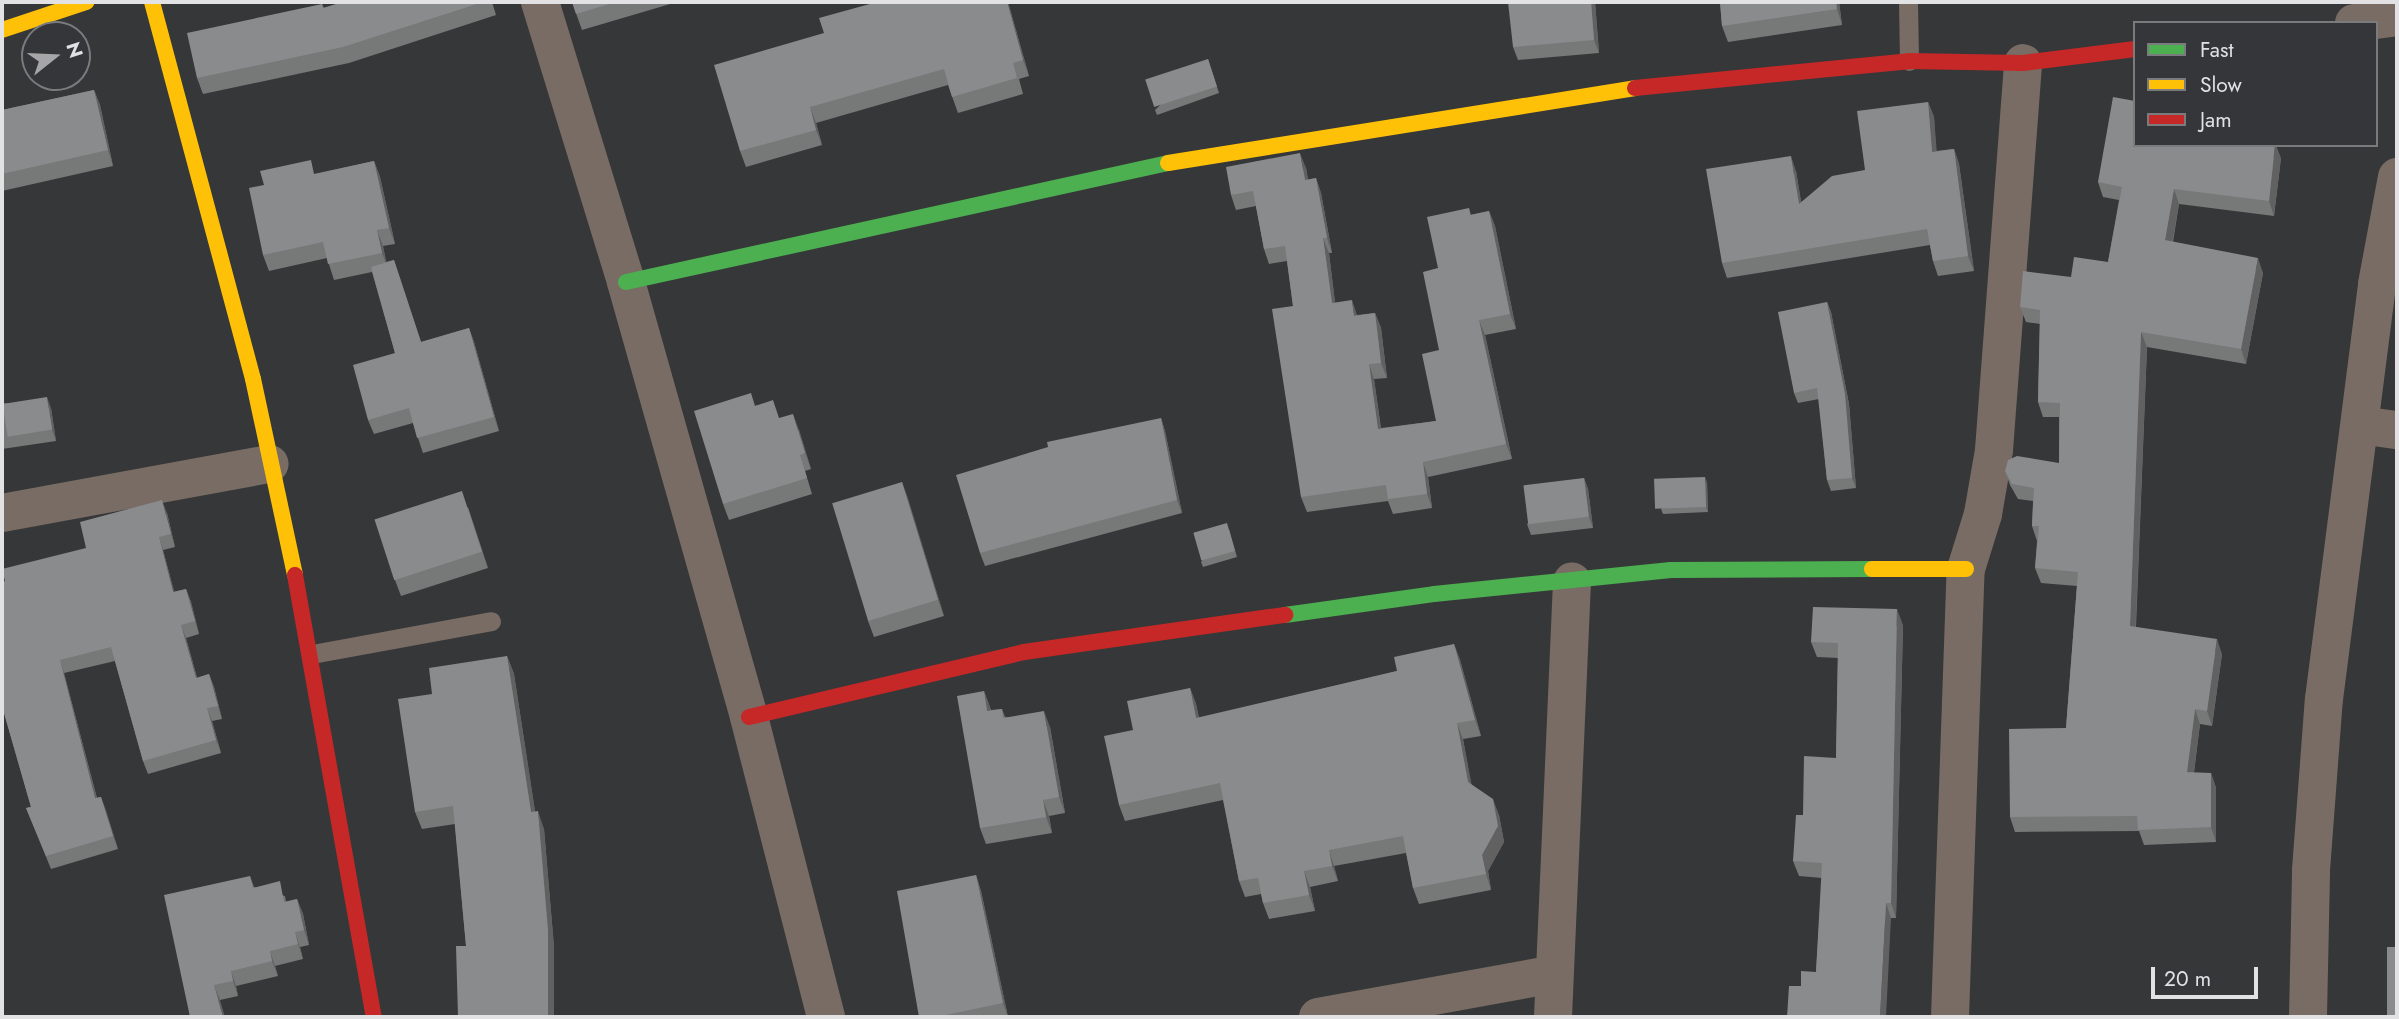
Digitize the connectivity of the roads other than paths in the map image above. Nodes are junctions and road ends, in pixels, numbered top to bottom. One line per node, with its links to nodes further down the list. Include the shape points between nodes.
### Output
1 (86, 2): 7 (street)
2 (152, 2): 15 (street, via 250,366)
3 (540, 2): 12 (street)
4 (1908, 2): 9 (lane)
5 (2397, 18): 6 (street)
6 (2371, 21)
7 (2, 30)
8 (2133, 49): 10 (street)
9 (1909, 61): 10 (street); 12 (street, via 1669,82 1167,163)
10 (2023, 63): 17 (street, via 1994,450 1983,514)
11 (2397, 177): 13 (street, via 2377,284)
12 (626, 282): 21 (street)
13 (2360, 425): 14 (street); 28 (street, via 2324,699 2311,870)
14 (2397, 430)
15 (270, 464): 16 (street); 20 (street)
16 (2, 513)
17 (1966, 569): 18 (street, via 1671,570); 27 (street)
18 (1572, 582): 21 (street, via 1434,594 1024,652); 22 (street)
19 (491, 621): 20 (lane)
20 (312, 654): 23 (street)
21 (749, 717): 24 (street)
22 (1554, 974): 25 (street); 26 (street)
23 (374, 1017)
24 (826, 1017)
25 (1318, 1017)
26 (1553, 1017)
27 (1950, 1017)
28 (2308, 1017)

